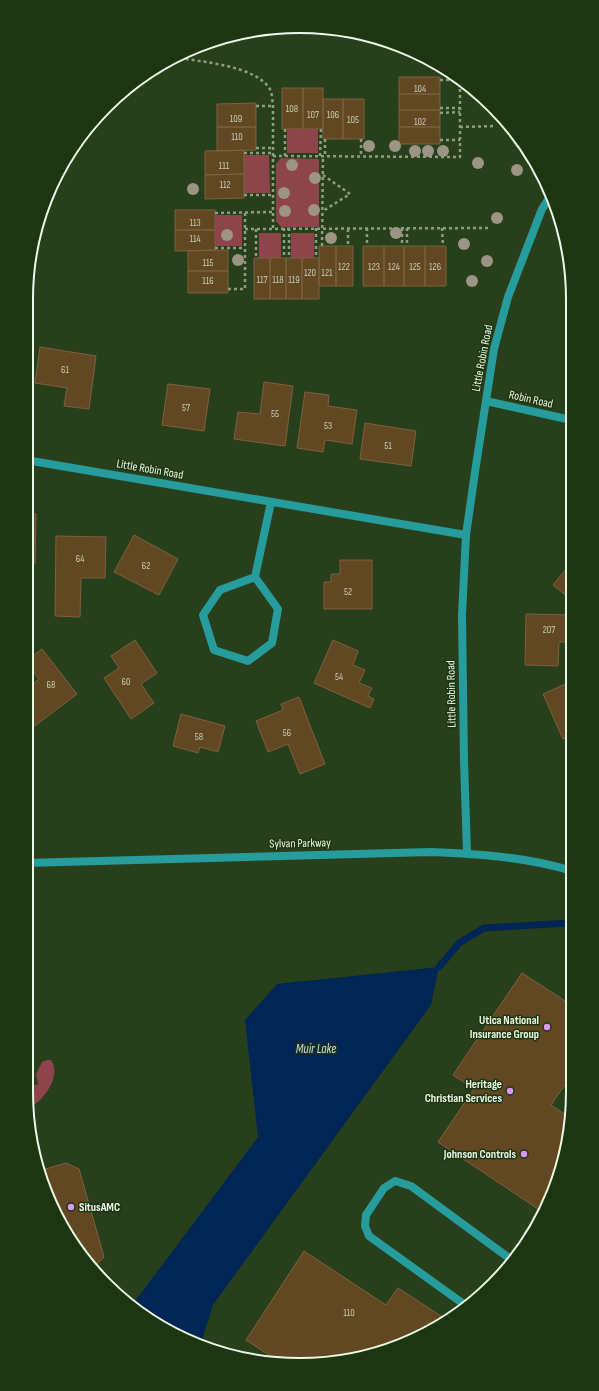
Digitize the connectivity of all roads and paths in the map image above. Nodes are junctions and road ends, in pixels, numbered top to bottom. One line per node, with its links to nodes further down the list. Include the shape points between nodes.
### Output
1 (184, 59): 6 (path, via 240,69 254,75 266,84 271,92)
2 (440, 80): 3 (path)
3 (451, 80)
4 (460, 87): 8 (path)
5 (256, 106): 6 (path)
6 (273, 106): 20 (path)
7 (440, 108): 8 (path)
8 (460, 108): 9 (path)
9 (460, 112): 10 (path); 12 (path)
10 (440, 113)
11 (495, 126): 12 (path)
12 (460, 127): 18 (path)
13 (285, 128): 23 (path)
14 (321, 128): 24 (path)
15 (325, 139): 24 (path)
16 (361, 139): 25 (path)
17 (440, 140): 18 (path)
18 (460, 140): 25 (path, via 460,157)
19 (256, 148): 20 (path)
20 (273, 148): 22 (path)
21 (244, 153): 22 (path)
22 (273, 154): 23 (path); 28 (path)
23 (285, 156): 24 (path)
24 (323, 156): 25 (path); 26 (path)
25 (361, 157)
26 (323, 175): 31 (path); 31 (path, via 350,194)
27 (244, 195): 28 (path)
28 (273, 195): 30 (path)
29 (547, 201): 60 (street, Little Robin Road, via 508,297 494,349)
30 (272, 212): 33 (path); 46 (path)
31 (323, 212): 37 (path)
32 (215, 213): 33 (path)
33 (245, 213): 44 (path)
34 (284, 228): 35 (path); 46 (path); 56 (path)
35 (289, 228): 36 (path); 57 (path)
36 (316, 228): 37 (path); 58 (path)
37 (322, 228): 38 (path); 47 (path)
38 (348, 228): 39 (path); 48 (path)
39 (367, 228): 40 (path); 49 (path)
40 (402, 228): 41 (path); 50 (path)
41 (407, 228): 42 (path); 51 (path)
42 (442, 228): 43 (path); 52 (path)
43 (489, 228)
44 (245, 229): 45 (path); 54 (path)
45 (256, 229): 46 (path); 55 (path)
46 (273, 229)
47 (322, 246)
48 (348, 246)
49 (367, 246)
50 (402, 246)
51 (407, 246)
52 (443, 246)
53 (215, 248): 54 (path)
54 (245, 248): 59 (path, via 245,289)
55 (256, 258)
56 (284, 258)
57 (289, 258)
58 (316, 258)
59 (228, 289)
60 (486, 401): 61 (street, Robin Road); 64 (street, Little Robin Road)
61 (566, 419)
62 (33, 461): 63 (street, Little Robin Road)
63 (271, 502): 64 (street, Little Robin Road); 65 (street)
64 (466, 535): 66 (street, Little Robin Road, via 462,615)
65 (255, 577): 65 (street, via 220,590 203,615 214,650 248,661 272,643 278,610)
66 (467, 853): 67 (street, Sylvan Parkway); 68 (street, Sylvan Parkway, via 504,856)
67 (33, 862)
68 (566, 869)
69 (508, 1257): 70 (street, via 410,1186 395,1181 384,1188 366,1215 365,1226 369,1236)
70 (462, 1303)

